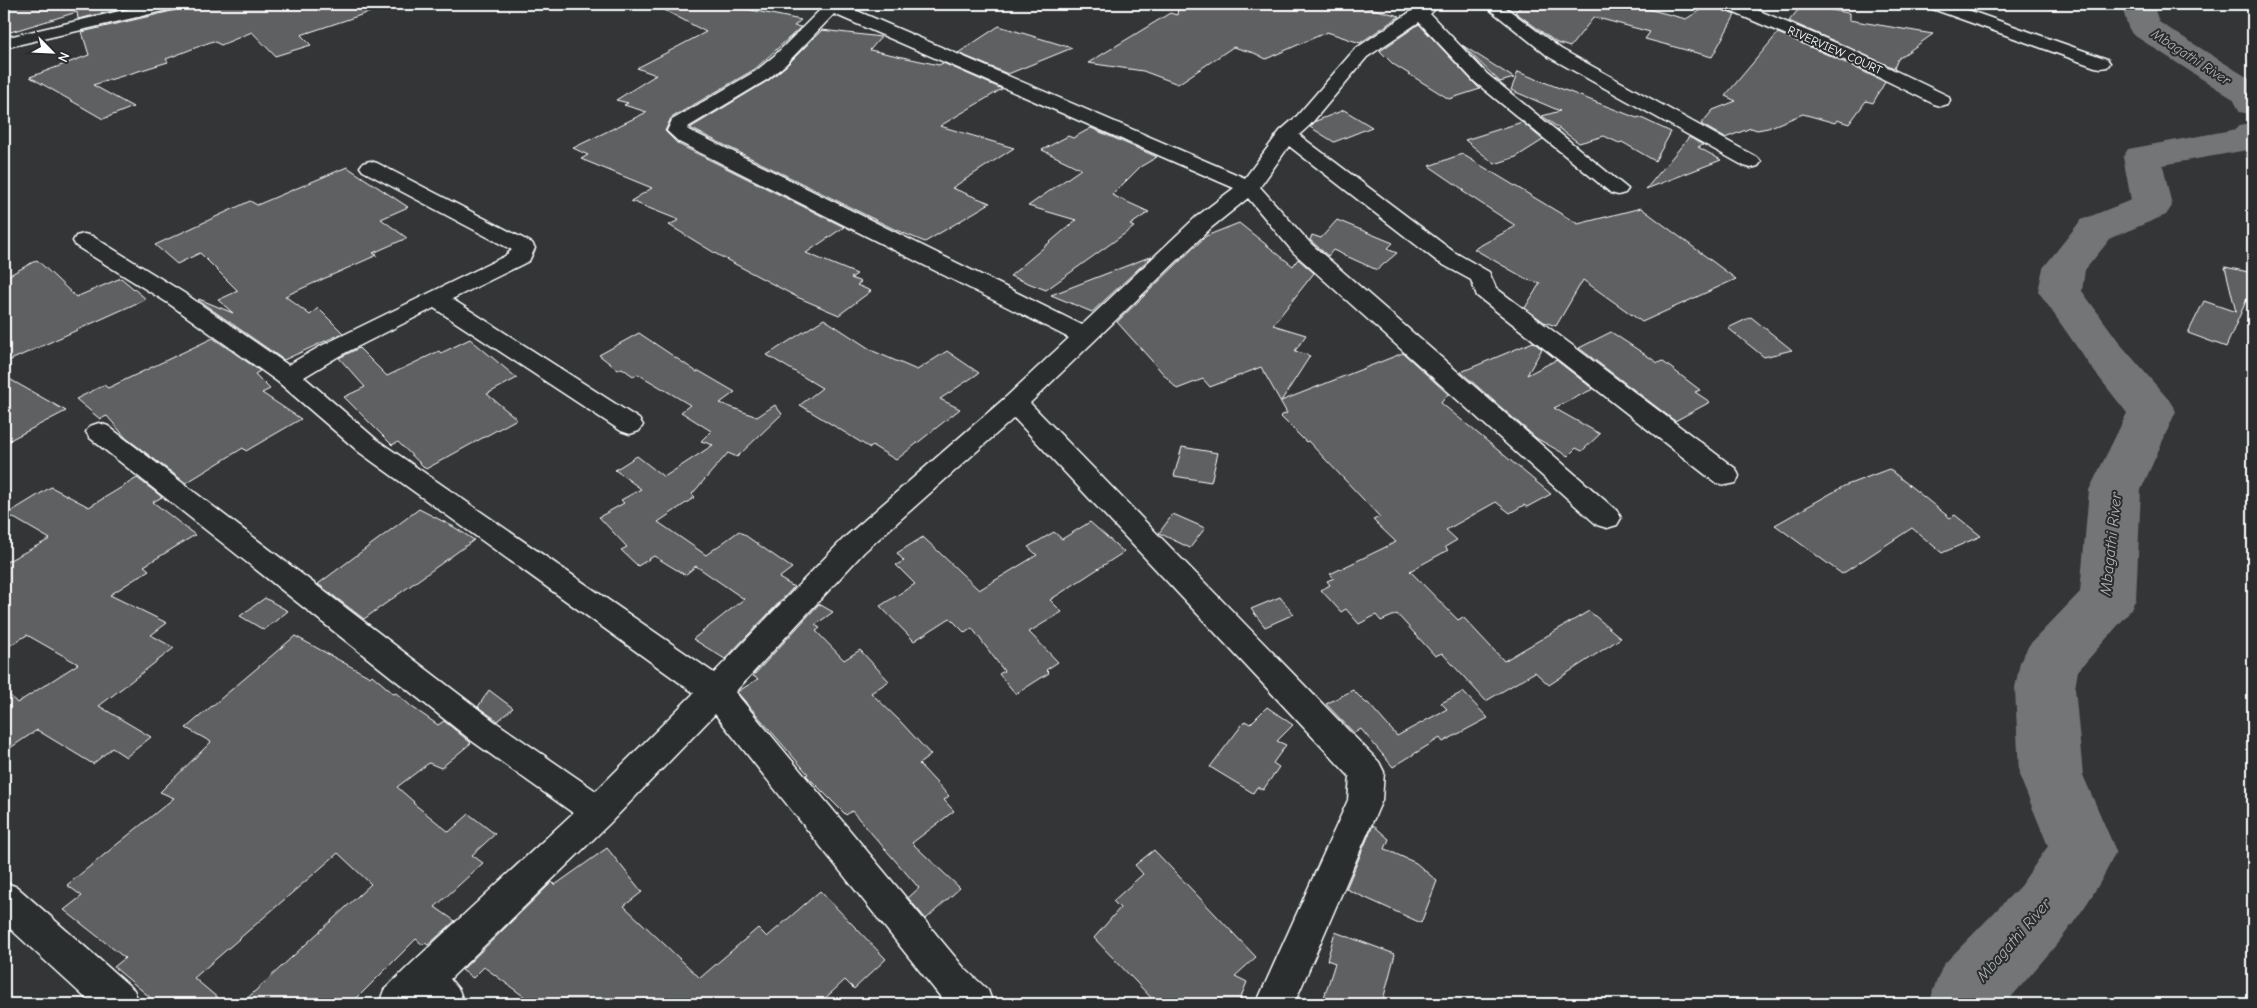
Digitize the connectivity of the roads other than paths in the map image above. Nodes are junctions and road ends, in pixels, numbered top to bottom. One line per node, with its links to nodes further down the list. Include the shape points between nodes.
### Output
1 (170, 4): 7 (street)
2 (1491, 4): 11 (street, via 1554,53)
3 (1729, 4): 9 (street, RIVERVIEW COURT, via 1842,52)
4 (1936, 4): 8 (street)
5 (830, 5): 13 (street); 17 (street, via 762,75 679,124 677,131)
6 (1426, 9): 10 (street, via 1361,53); 14 (street, via 1482,78)
7 (4, 43)
8 (2101, 63)
9 (1941, 100)
10 (1287, 135): 13 (street); 22 (street, via 1446,257 1481,277 1484,291)
11 (1751, 162)
12 (370, 167): 16 (street, via 524,248 513,261)
13 (1249, 187): 17 (street, via 1204,222); 23 (street, via 1302,248)
14 (1618, 189)
15 (84, 241): 18 (street, via 176,298)
16 (435, 298): 18 (street); 20 (street)
17 (1085, 336): 19 (street)
18 (287, 376): 24 (street, via 368,446)
19 (1015, 403): 24 (street, via 854,546); 31 (street, via 1367,772 1365,800)
20 (630, 425)
21 (99, 432): 25 (street, via 483,731)
22 (1726, 476)
23 (1607, 518)
24 (716, 692): 25 (street); 30 (street, via 952,982)
25 (598, 812): 27 (street)
26 (4, 899): 28 (street)
27 (435, 990): 29 (street)
28 (120, 1004)
29 (398, 1004)
30 (974, 1004)
31 (1275, 1004)

